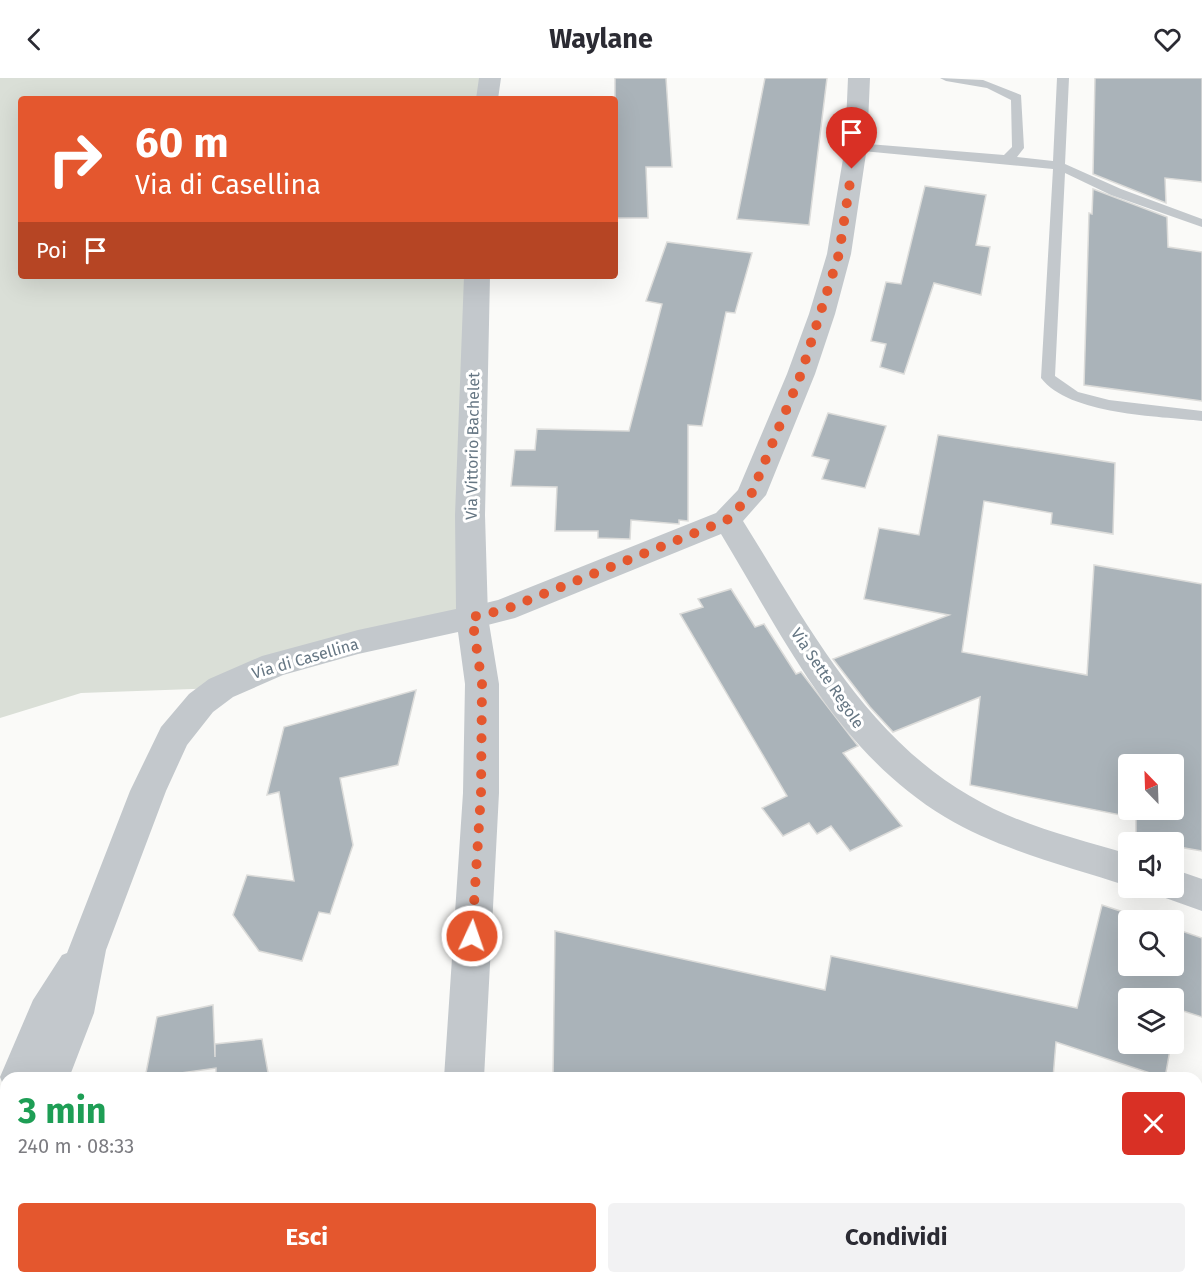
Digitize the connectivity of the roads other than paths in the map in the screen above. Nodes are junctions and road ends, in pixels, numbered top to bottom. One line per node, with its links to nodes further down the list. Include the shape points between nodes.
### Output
1 (490, 78): 5 (street)
2 (859, 78): 6 (street, Via di Casellina)
3 (946, 78): 7 (lane, via 982,82 1017,98 1018,148)
4 (1063, 78): 8 (lane)
5 (488, 96)
6 (856, 147): 7 (lane); 12 (street, Via di Casellina, via 839,254 805,364 751,495)
7 (1007, 159): 8 (lane)
8 (1059, 166): 9 (lane, via 1116,192); 11 (lane, via 1048,378 1073,395 1109,405)
9 (1202, 223)
10 (477, 279): 13 (street, Via Vittorio Bachelet, via 470,515)
11 (1202, 416)
12 (727, 520): 13 (street, Via di Casellina, via 504,610); 14 (street, Via Sette Regole, via 839,700 867,735 907,772 954,806 990,823)
13 (472, 617): 17 (street, Via di Casellina, via 274,665 221,688 201,703 159,763); 20 (street, via 482,684 481,793)
14 (1118, 867)
15 (1184, 889): 16 (street)
16 (1202, 895)
17 (87, 950): 18 (street, Via di Casellina, via 46,1013); 19 (street, Via di Casellina, via 74,1013)
18 (22, 1072)
19 (51, 1072)
20 (464, 1072)

